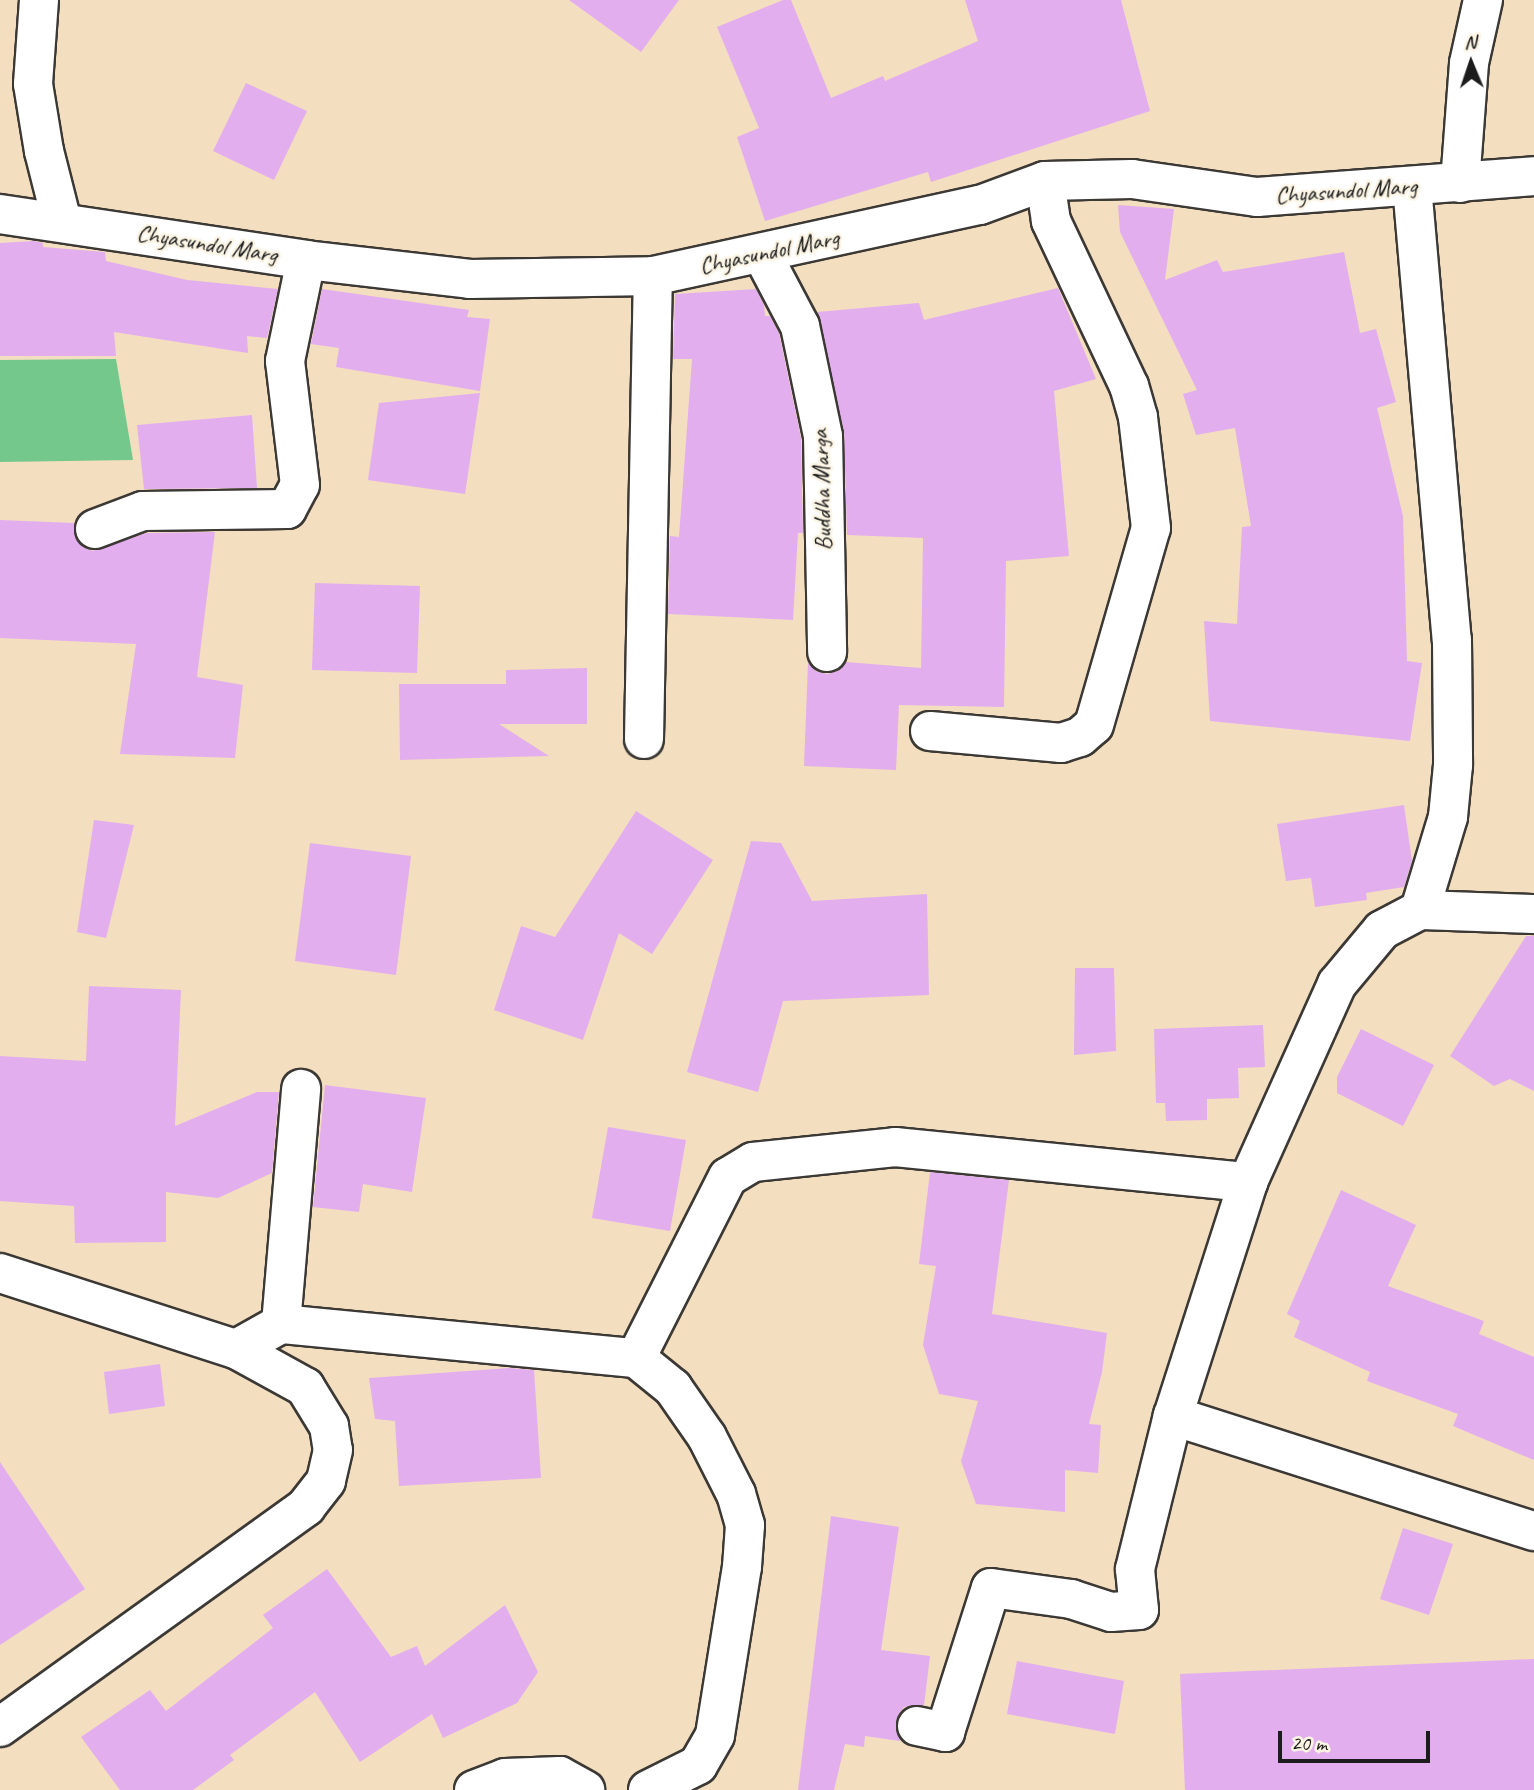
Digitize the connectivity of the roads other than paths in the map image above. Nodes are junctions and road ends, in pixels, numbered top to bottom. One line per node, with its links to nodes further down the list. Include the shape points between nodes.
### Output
1 (39, 0): 8 (street, via 33,83)
2 (1483, 0): 5 (street, via 1469,63)
3 (1534, 176): 5 (street, Chyasundol Marg)
4 (1045, 181): 6 (street, Chyasundol Marg, via 1132,179 1257,197); 9 (street, Chyasundol Marg, via 981,205); 14 (street, via 1051,221 1129,386 1138,417 1151,528 1094,726 1061,743)
5 (1460, 183): 6 (street, Chyasundol Marg)
6 (1412, 186): 16 (street, via 1452,640 1448,817)
7 (0, 214): 8 (street, Chyasundol Marg)
8 (62, 222): 10 (street, Chyasundol Marg)
9 (762, 254): 11 (street, Chyasundol Marg); 13 (street, Buddha Marga, via 800,326 823,436)
10 (306, 260): 11 (street, Chyasundol Marg, via 470,279); 12 (street, via 285,361 300,485 287,509 143,511)
11 (653, 276): 15 (street)
12 (95, 529)
13 (827, 652)
14 (930, 731)
15 (644, 739)
16 (1420, 910): 17 (street); 19 (street, via 1382,930 1337,984)
17 (1534, 914)
18 (301, 1089): 21 (street)
19 (1248, 1182): 23 (street, via 895,1147 753,1162 728,1177); 24 (street)
20 (0, 1273): 22 (street)
21 (281, 1324): 22 (street); 23 (street)
22 (236, 1349): 27 (street, via 305,1387 329,1426 333,1450 326,1481 306,1507)
23 (636, 1358): 30 (street, via 673,1388 707,1437 736,1494 745,1525 715,1735 698,1765)
24 (1173, 1416): 25 (street); 26 (street, via 1135,1569 1139,1610 1111,1612 1071,1599 991,1588 945,1732)
25 (1534, 1531)
26 (917, 1726)
27 (0, 1727)
28 (474, 1790): 29 (street, via 505,1778 560,1776)
29 (584, 1790)
30 (648, 1790)

